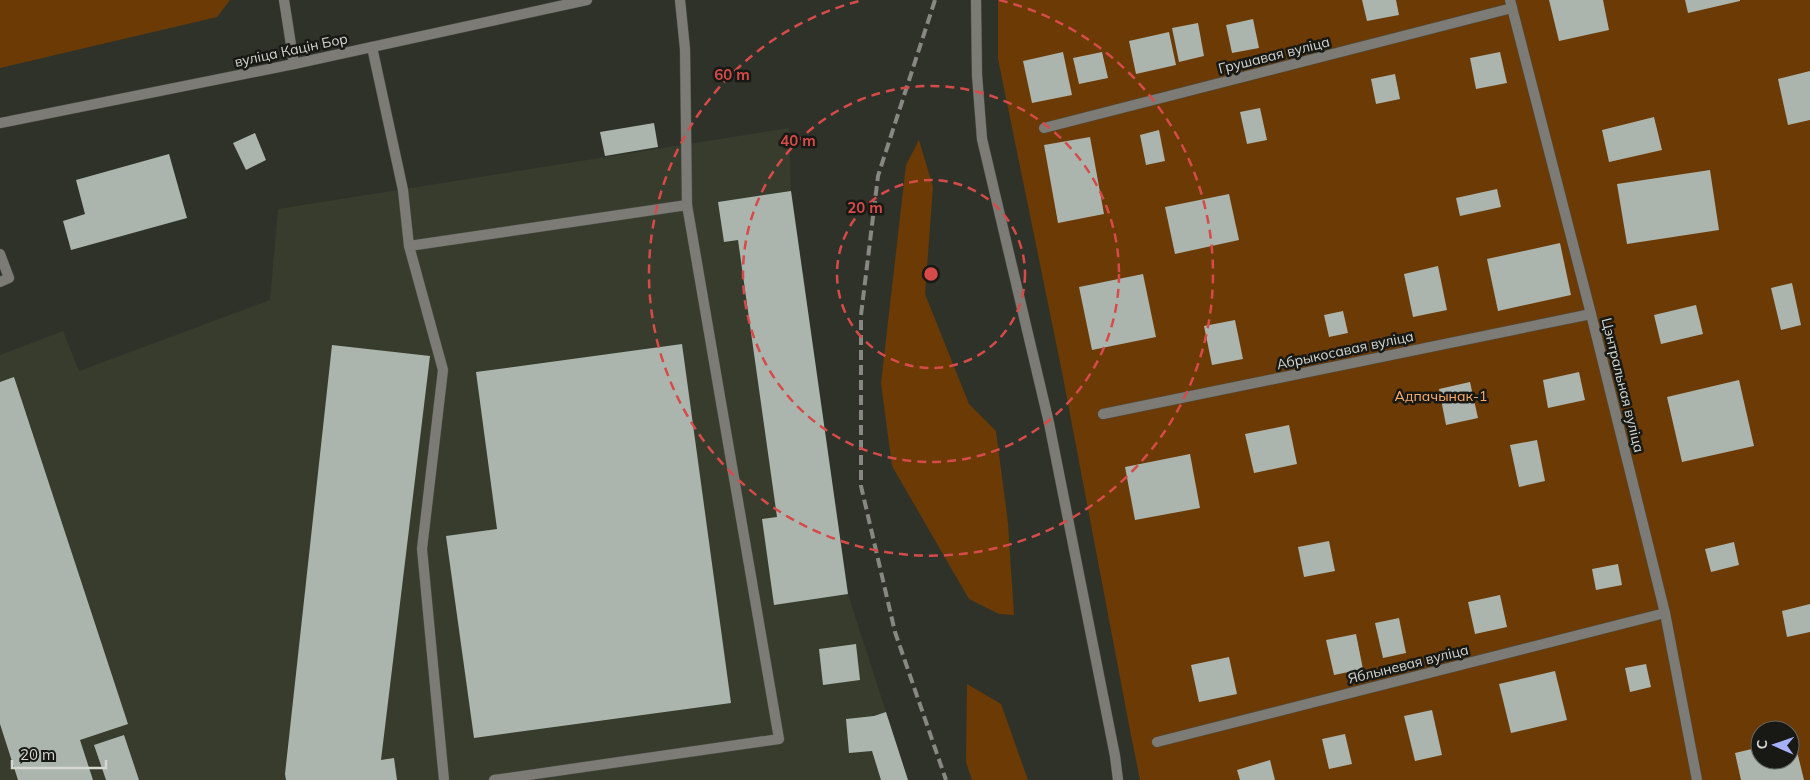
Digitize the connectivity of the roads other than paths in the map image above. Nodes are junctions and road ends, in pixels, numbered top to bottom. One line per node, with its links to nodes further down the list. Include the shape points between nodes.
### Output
1 (284, 0): 7 (street)
2 (587, 0): 6 (street, вуліца Кацін Бор)
3 (680, 0): 10 (street, via 685,48)
4 (976, 0): 20 (street, via 982,139 1048,423 1114,746)
5 (1511, 4): 9 (street, Грушавая вуліца); 14 (street, Цэнтральная вуліца)
6 (372, 47): 7 (street, вуліца Кацін Бор); 11 (street, via 404,190)
7 (294, 64): 8 (street, вуліца Кацін Бор)
8 (0, 123)
9 (1044, 128)
10 (687, 205): 11 (street); 19 (street, via 779,739)
11 (409, 246): 18 (street, via 443,370 422,549)
12 (0, 254): 13 (street, via 9,278)
13 (0, 282)
14 (1591, 314): 15 (street, Абрыкосавая вуліца); 16 (street, Цэнтральная вуліца)
15 (1103, 414)
16 (1665, 613): 17 (street, Яблыневая вуліца); 21 (street, Цэнтральная вуліца)
17 (1157, 742)
18 (444, 780)
19 (494, 780)
20 (1118, 780)
21 (1697, 780)

